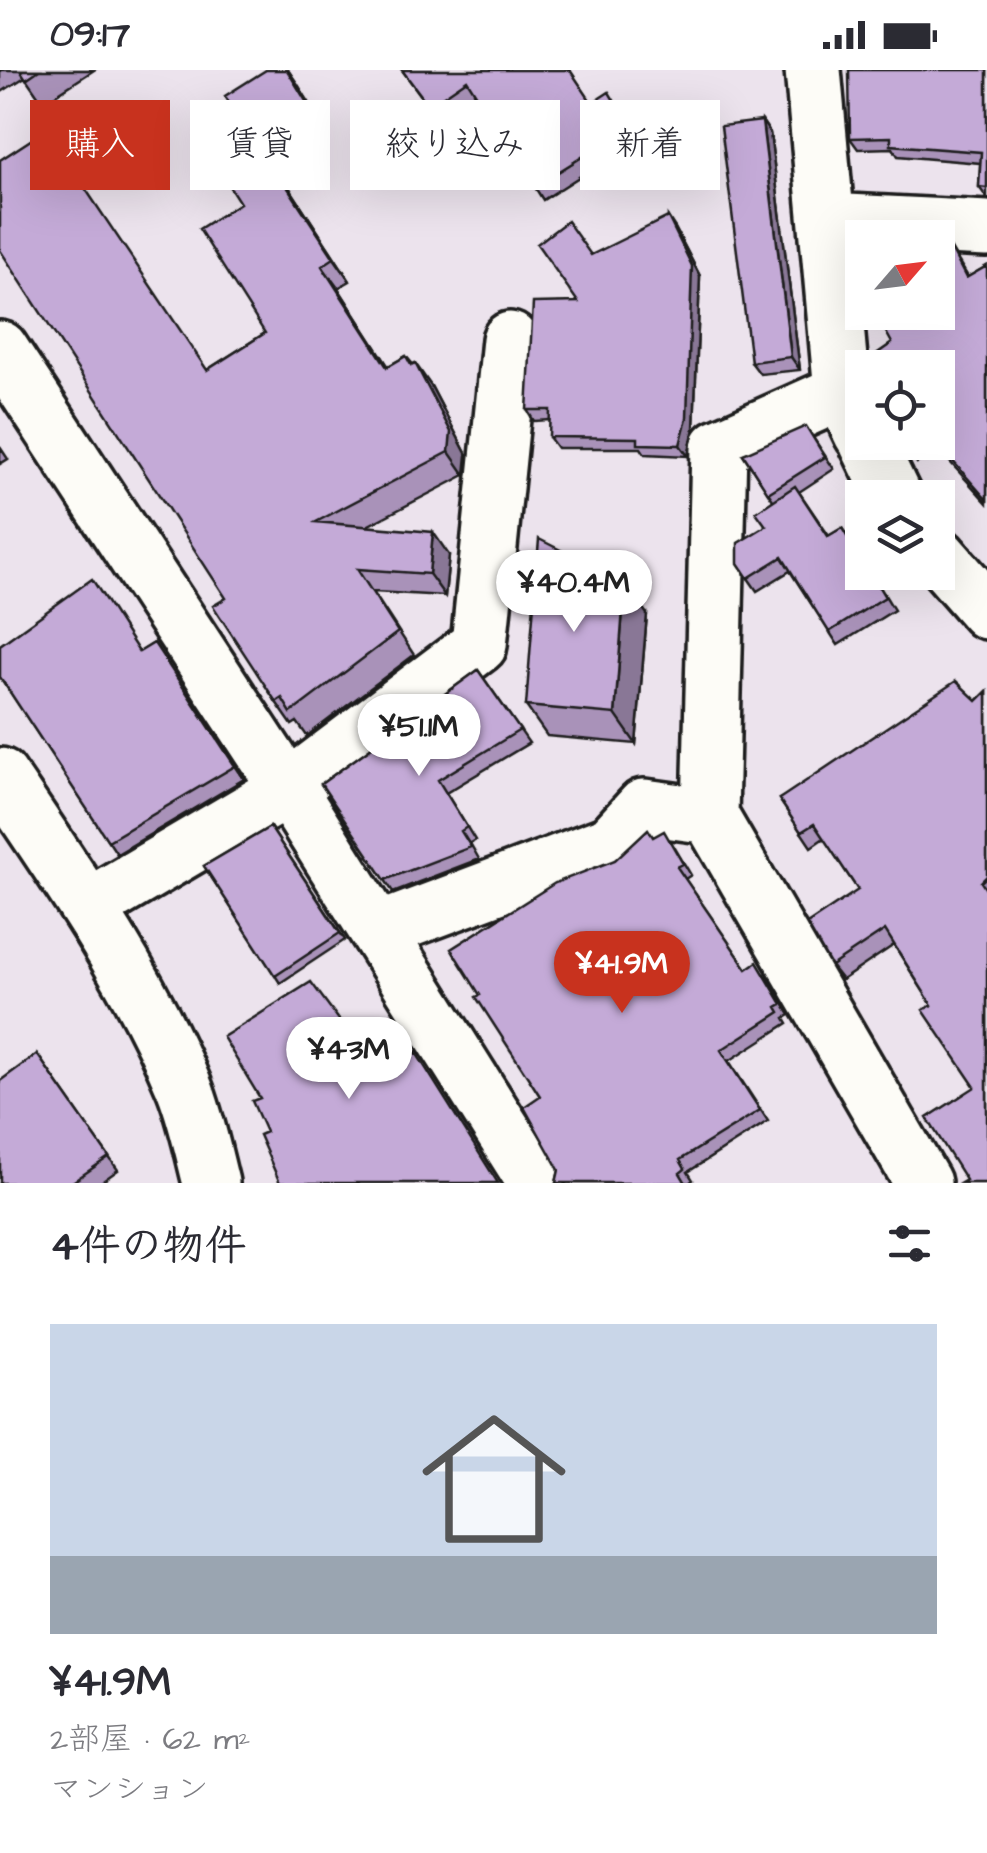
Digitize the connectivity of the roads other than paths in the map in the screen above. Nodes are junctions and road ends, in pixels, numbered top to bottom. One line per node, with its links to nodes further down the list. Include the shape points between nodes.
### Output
1 (813, 70): 2 (street)
2 (827, 221): 3 (street); 6 (street)
3 (987, 229)
4 (510, 340): 11 (street, via 479,645)
5 (0, 349): 11 (street)
6 (845, 359)
7 (845, 415): 12 (street, via 719,447)
8 (955, 574): 9 (street)
9 (987, 610)
10 (0, 776): 13 (street)
11 (288, 788): 13 (street); 14 (street)
12 (710, 816): 14 (street, via 644,807 611,843); 17 (street)
13 (88, 907): 15 (street, via 184,1088)
14 (378, 931): 16 (street)
15 (212, 1183)
16 (536, 1183)
17 (923, 1183)

